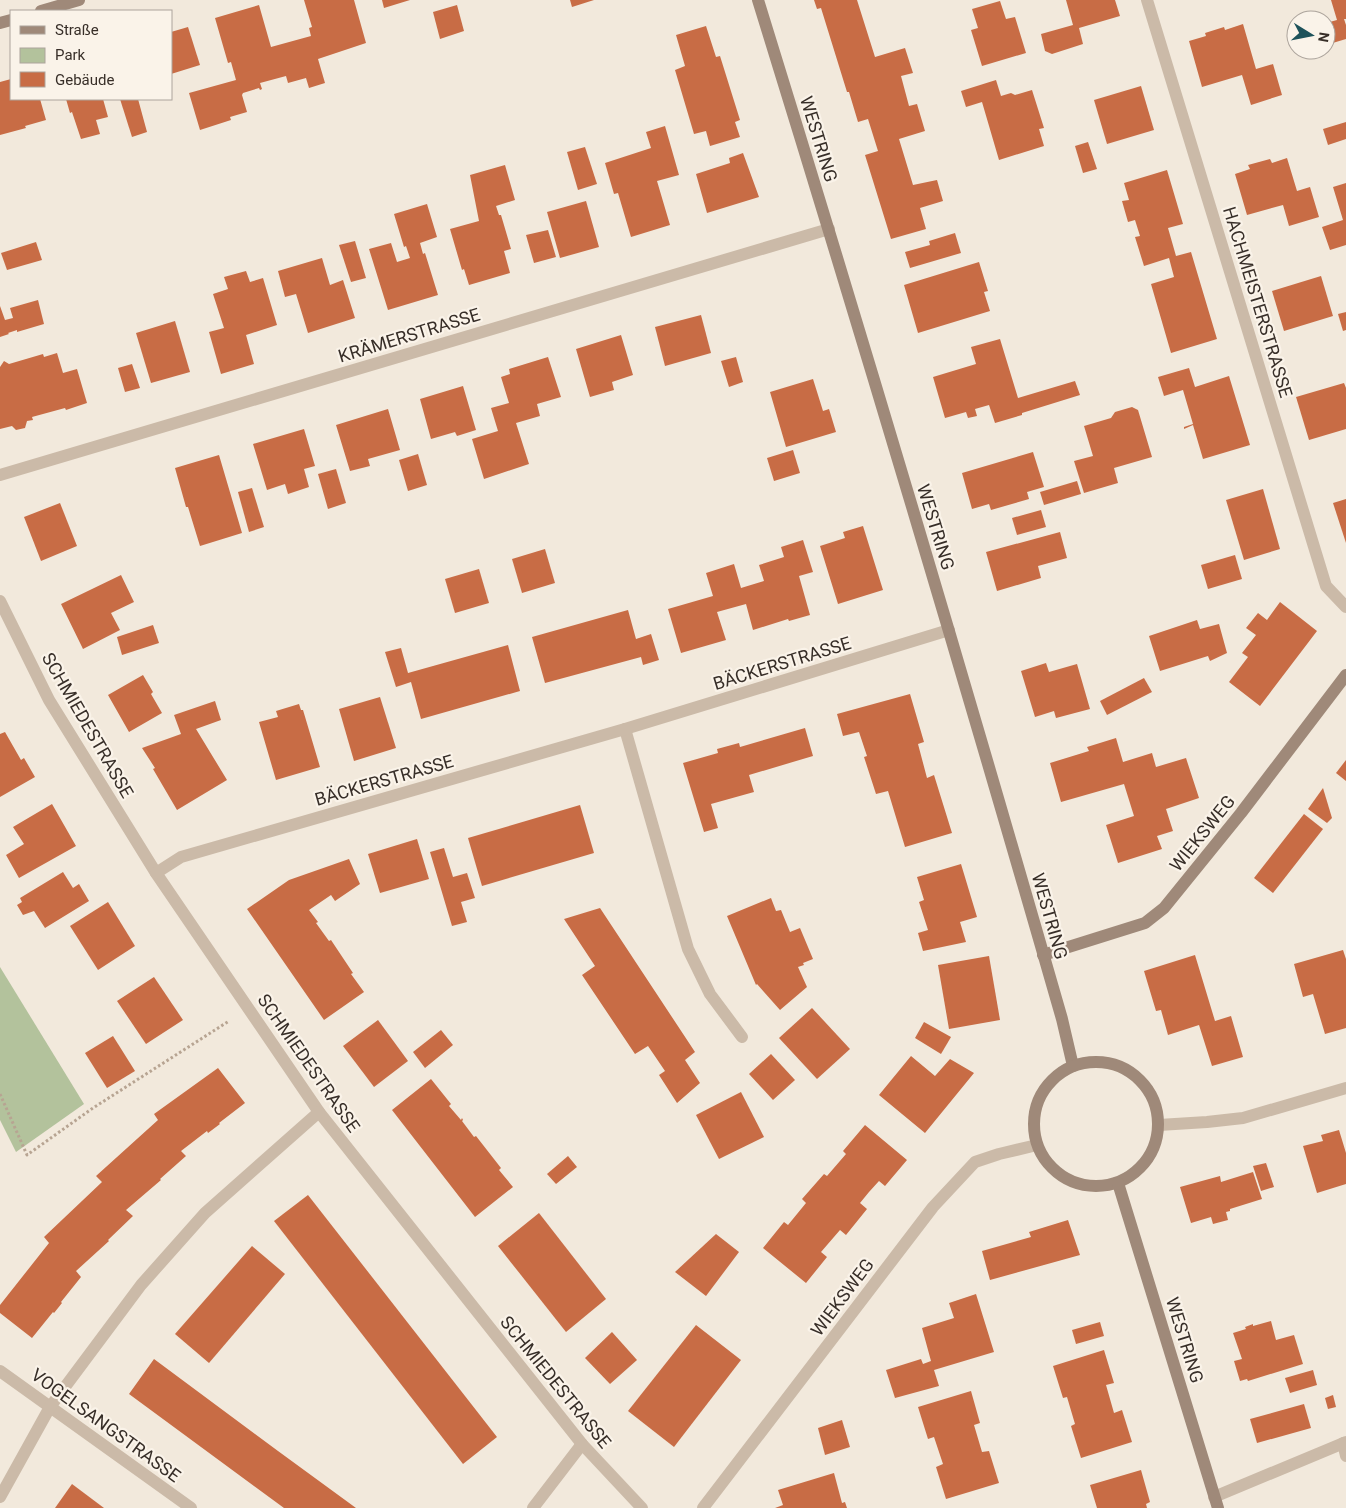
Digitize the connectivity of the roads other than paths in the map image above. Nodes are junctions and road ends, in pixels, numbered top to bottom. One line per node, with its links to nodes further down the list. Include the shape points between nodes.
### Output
1 (79, 0): 4 (main road)
2 (758, 0): 6 (main road, WESTRING)
3 (1147, 0): 9 (street, HACHMEISTERSTRASSE, via 1326,586)
4 (61, 3): 5 (main road)
5 (44, 10)
6 (828, 228): 7 (street, KRÄMERSTRASSE); 10 (main road, WESTRING)
7 (0, 475)
8 (0, 601): 13 (street, SCHMIEDESTRASSE, via 49,700)
9 (1346, 607)
10 (949, 630): 12 (street, BÄCKERSTRASSE); 14 (main road, WESTRING)
11 (1346, 675): 14 (main road, WIEKSWEG, via 1164,908 1145,923)
12 (624, 729): 13 (street, BÄCKERSTRASSE, via 181,857); 15 (street, via 688,949 710,994)
13 (156, 873): 18 (street, SCHMIEDESTRASSE)
14 (1044, 955): 16 (main road, WESTRING)
15 (742, 1038)
16 (1073, 1066): 19 (main road, via 1097,1062 1120,1067 1141,1080 1154,1101); 20 (main road, via 1054,1079 1040,1097 1034,1119)
17 (1346, 1088): 19 (street, via 1243,1118)
18 (318, 1112): 23 (street, via 205,1213 141,1285); 25 (street, SCHMIEDESTRASSE)
19 (1158, 1125): 21 (main road, via 1153,1149 1139,1169)
20 (1037, 1145): 21 (main road, via 1048,1164 1068,1180 1093,1186); 32 (street, WIEKSWEG, via 975,1162 933,1207)
21 (1118, 1182): 28 (main road, WESTRING)
22 (0, 1371): 23 (street, VOGELSANGSTRASSE)
23 (50, 1407): 27 (street); 29 (street, VOGELSANGSTRASSE)
24 (1344, 1442): 26 (street); 28 (street)
25 (582, 1444): 30 (street); 31 (street, SCHMIEDESTRASSE)
26 (1346, 1456)
27 (0, 1497)
28 (1216, 1502)
29 (191, 1508)
30 (533, 1508)
31 (642, 1508)
32 (703, 1508)

